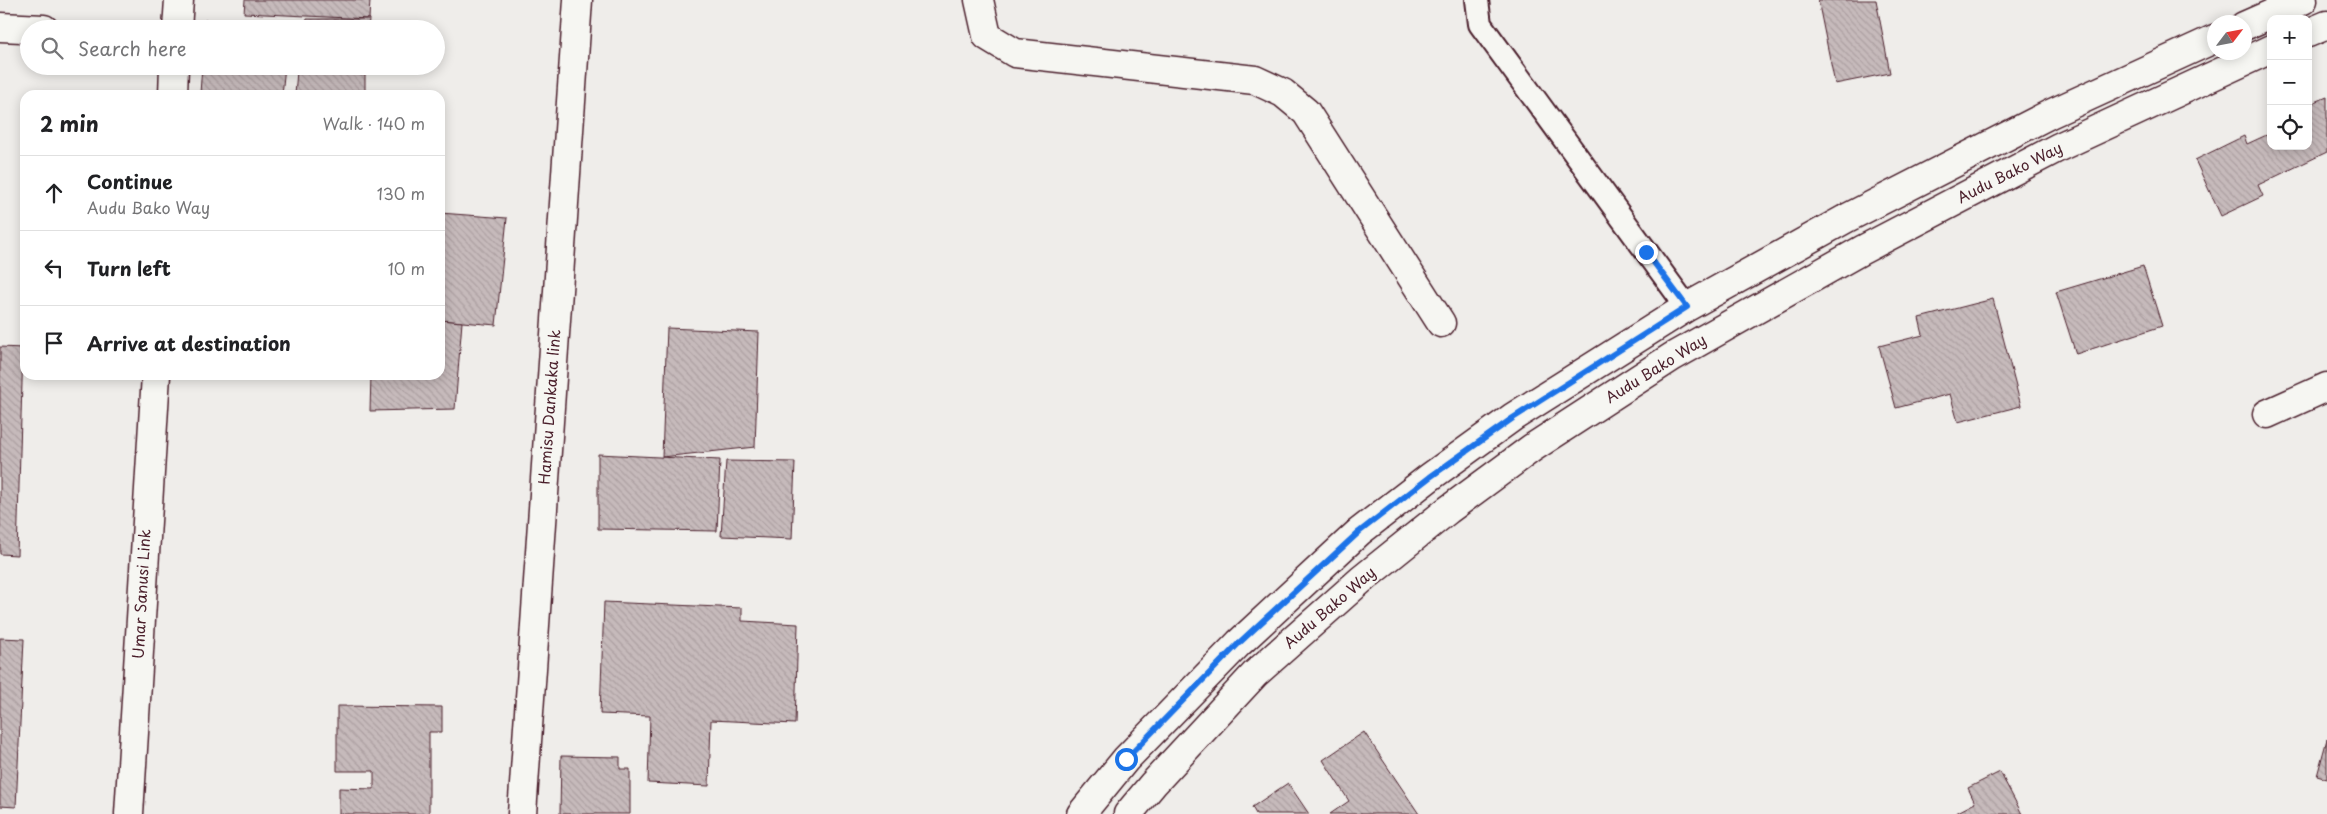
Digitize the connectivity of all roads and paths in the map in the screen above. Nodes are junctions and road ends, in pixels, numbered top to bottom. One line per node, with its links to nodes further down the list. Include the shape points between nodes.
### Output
1 (178, 0): 6 (main road)
2 (578, 0): 22 (main road, Hamisu Dankaka link)
3 (979, 0): 17 (main road, via 987,36 1015,53 1255,80 1283,93 1306,112)
4 (1477, 0): 16 (lane, via 1480,24)
5 (2303, 0): 7 (main road)
6 (177, 20)
7 (2252, 22)
8 (2327, 25): 11 (main road)
9 (0, 27): 10 (main road)
10 (20, 28)
11 (2312, 31)
12 (2207, 42): 16 (main road, via 2050,114 1847,218)
13 (2267, 51): 24 (main road, Audu Bako Way, via 2059,147 1862,250 1672,357 1532,448 1360,580 1255,674)
14 (174, 75): 15 (main road)
15 (173, 90)
16 (1687, 307): 23 (main road, via 1513,418 1359,532 1232,650 1126,759)
17 (1441, 323)
18 (156, 380): 21 (main road, Umar Sanusi Link)
19 (2327, 386): 20 (main road)
20 (2267, 414)
21 (129, 814)
22 (522, 814)
23 (1081, 814)
24 (1128, 814)

